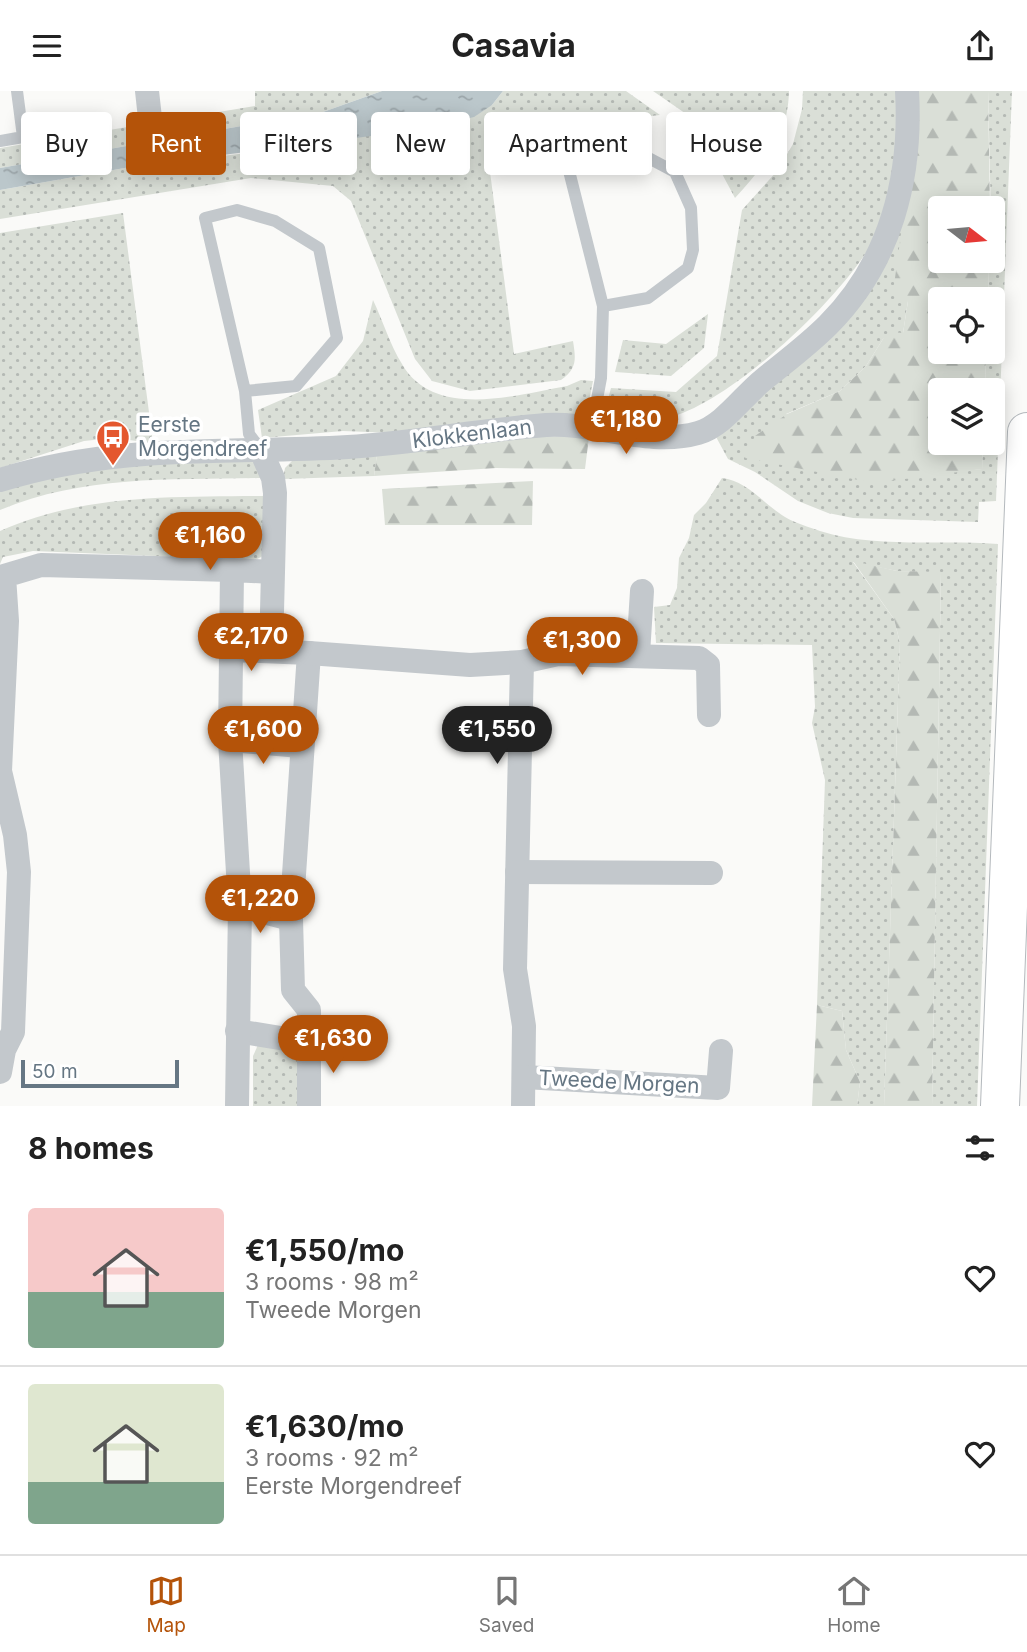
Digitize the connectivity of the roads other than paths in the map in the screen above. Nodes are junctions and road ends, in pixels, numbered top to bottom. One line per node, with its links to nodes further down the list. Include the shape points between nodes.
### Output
1 (17, 91): 5 (lane, via 23,137)
2 (147, 91): 4 (street)
3 (907, 91): 8 (street, Klokkenlaan, via 909,129 897,210 861,285 829,324 708,429 666,436)
4 (149, 112)
5 (0, 141)
6 (603, 306): 6 (lane, via 599,293 561,139 599,160 640,154 675,172 691,208 693,250 688,268 648,297); 8 (lane, via 601,378)
7 (245, 391): 7 (lane, via 205,218 237,210 275,221 319,248 337,338 296,386); 10 (lane, via 249,434)
8 (593, 426): 10 (street, Klokkenlaan, via 546,425 380,445)
9 (1027, 432): 37 (highway)
10 (261, 451): 11 (street, Klokkenlaan, via 134,452 69,461); 13 (street, via 274,485)
11 (0, 480)
12 (232, 570): 13 (street); 15 (street, via 41,565 4,576); 16 (street)
13 (272, 572): 17 (street)
14 (642, 591): 19 (street)
15 (3, 621): 24 (street, via 0,771)
16 (232, 650): 17 (street); 22 (street)
17 (271, 651): 18 (street)
18 (309, 653): 20 (street, via 470,665); 23 (street)
19 (638, 654): 20 (street, via 558,654); 21 (street, via 699,658 708,665)
20 (523, 662): 25 (street, Tweede Morgen)
21 (709, 715)
22 (230, 740): 23 (street); 27 (street)
23 (300, 746): 28 (street)
24 (7, 835): 32 (street, via 19,872 13,1032)
25 (517, 872): 26 (street); 33 (street, Tweede Morgen, via 515,969 524,1026)
26 (711, 873)
27 (240, 906): 28 (street); 29 (street)
28 (291, 919): 30 (street, via 293,990 309,1010)
29 (237, 1031): 30 (street); 34 (street)
30 (311, 1042): 35 (street)
31 (721, 1051): 33 (street, Tweede Morgen, via 718,1088)
32 (1, 1058)
33 (524, 1077): 36 (street, Tweede Morgen)
34 (237, 1106)
35 (309, 1106)
36 (523, 1106)
37 (1000, 1106)

